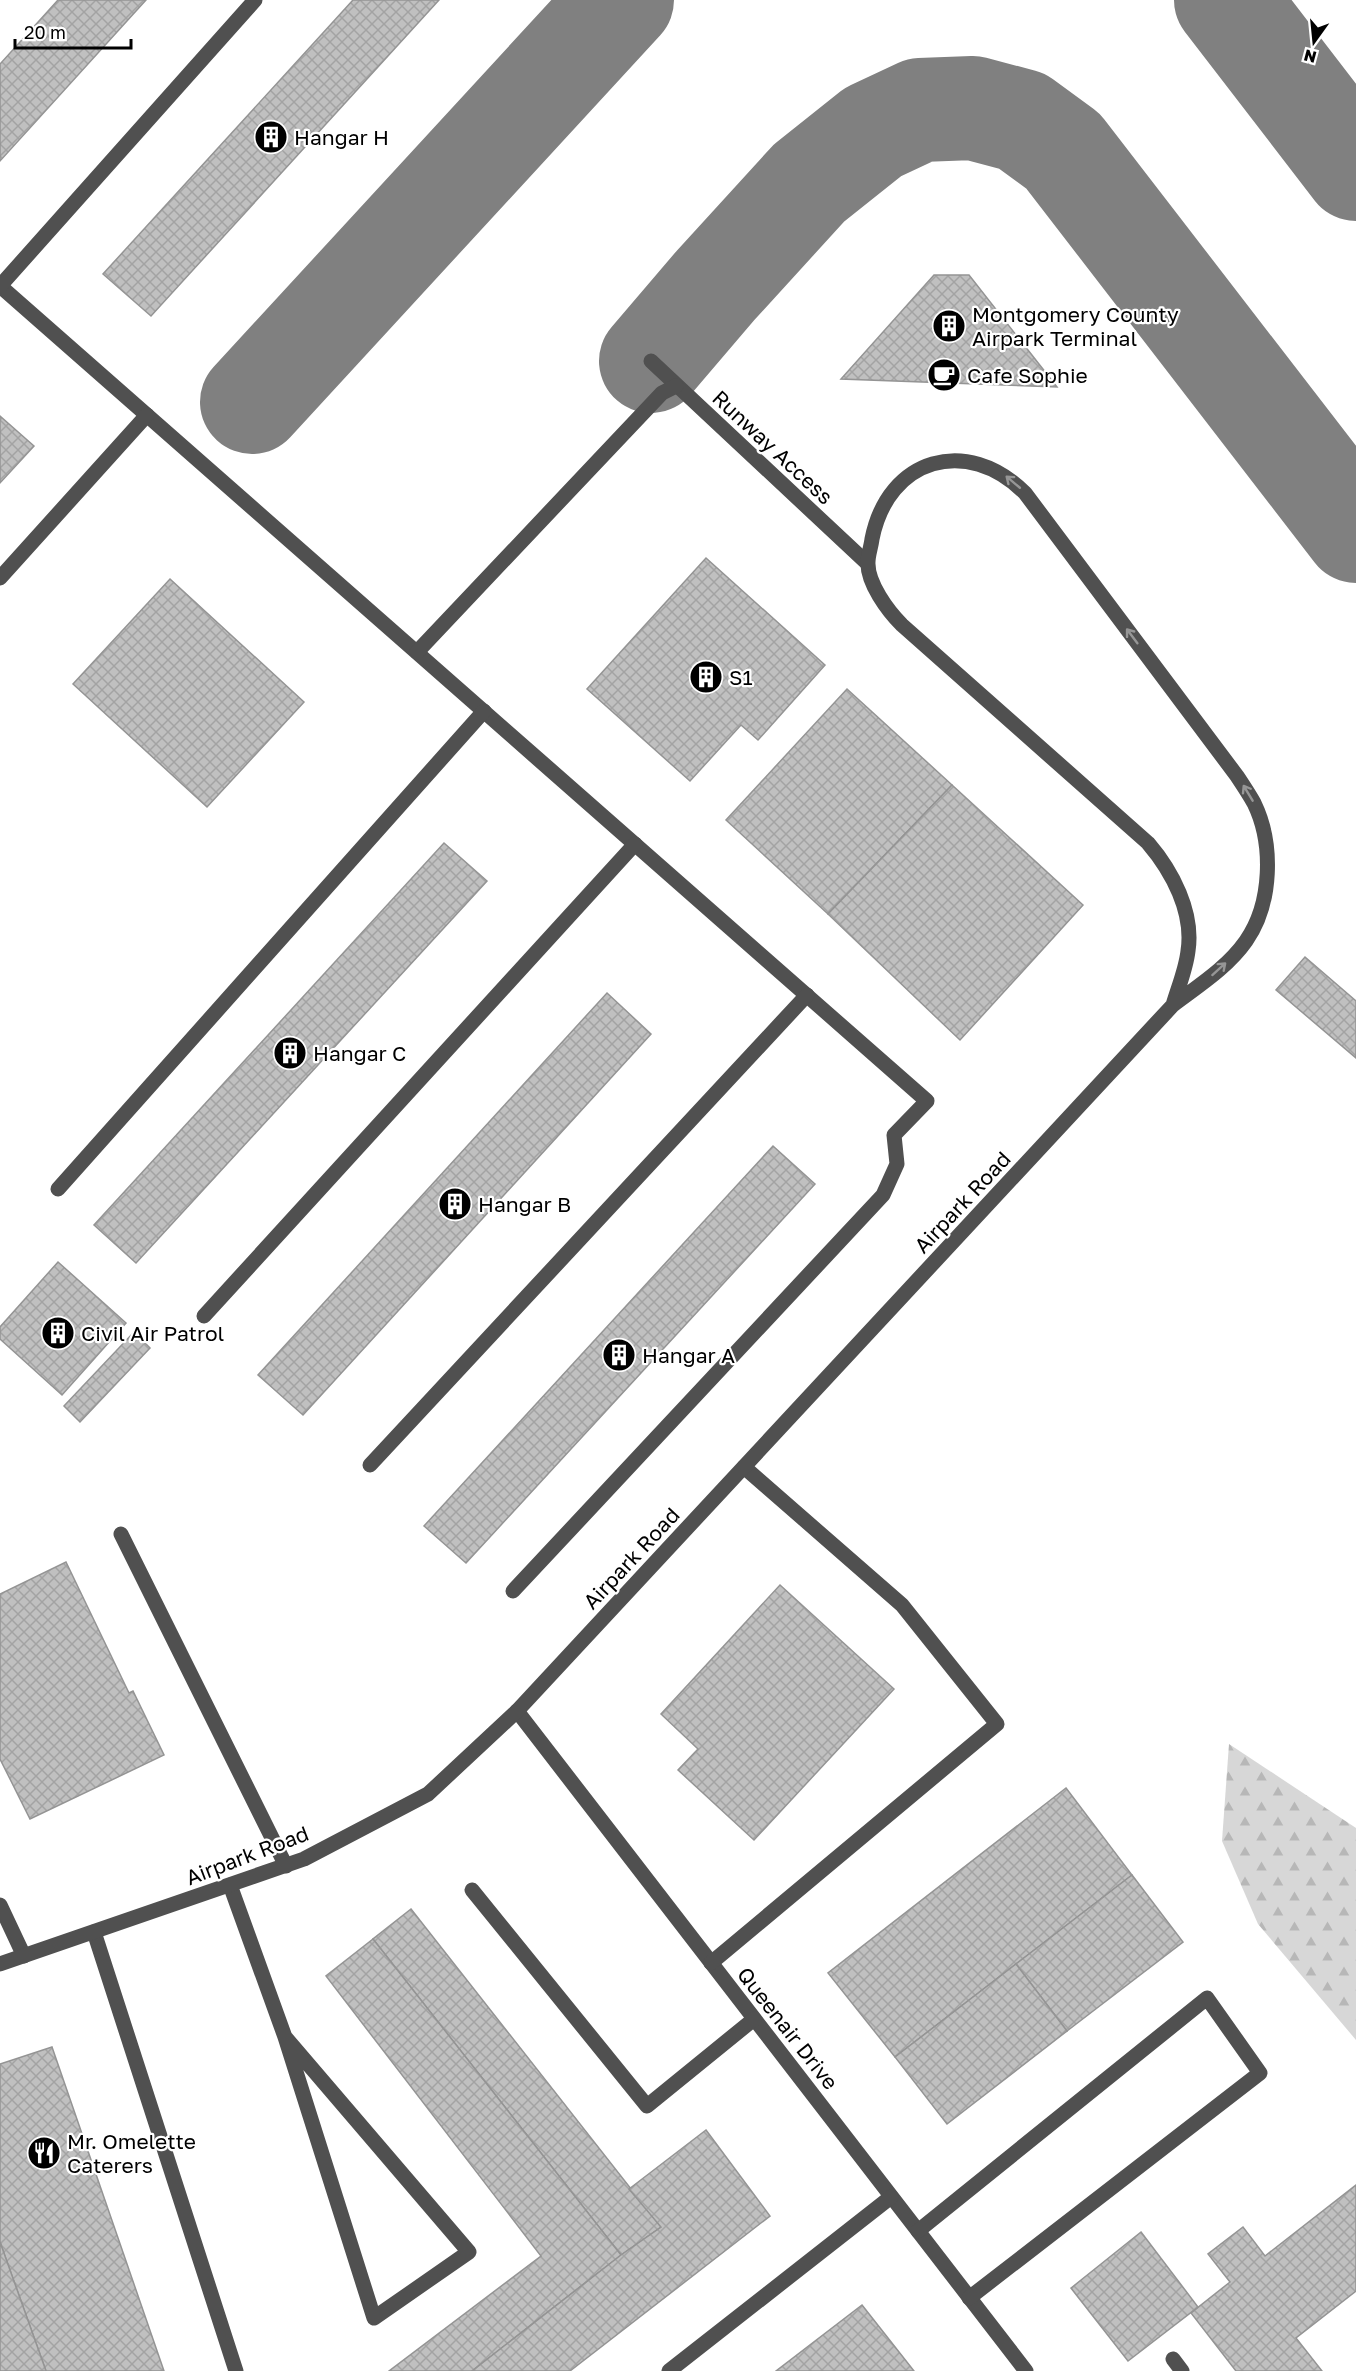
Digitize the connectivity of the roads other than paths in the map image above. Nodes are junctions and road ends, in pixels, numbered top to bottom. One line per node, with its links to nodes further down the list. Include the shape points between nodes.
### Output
1 (255, 0): 2 (street)
2 (0, 286): 5 (street)
3 (651, 361): 4 (street, Runway Access)
4 (675, 386): 6 (street, Runway Access); 8 (street, via 662,393)
5 (147, 415): 7 (street); 8 (street)
6 (867, 563): 12 (street, via 887,611 1148,843 1161,859 1176,885 1189,930 1188,951); 12 (street, Airpark Road, one-way to 6, via 1231,958 1258,918 1267,871 1265,837 1254,804 1237,776 1025,493 997,470 955,459 935,462 903,479 875,522)
7 (0, 578)
8 (417, 652): 9 (street)
9 (484, 711): 10 (street); 13 (street)
10 (635, 844): 11 (street); 14 (street)
11 (807, 995): 15 (street); 18 (street, via 927,1101 894,1135 897,1164 883,1195)
12 (1173, 1005): 16 (street, Airpark Road)
13 (58, 1189)
14 (204, 1316)
15 (370, 1465)
16 (744, 1467): 19 (street, Airpark Road); 27 (street, via 902,1605 998,1724)
17 (121, 1534): 20 (street)
18 (513, 1591)
19 (517, 1711): 20 (street, Airpark Road, via 428,1794); 27 (street, Queenair Drive)
20 (286, 1866): 21 (street, Airpark Road)
21 (230, 1885): 24 (street, Airpark Road); 29 (street)
22 (472, 1890): 28 (street, via 647,2106)
23 (0, 1905): 25 (street)
24 (94, 1932): 25 (street, Airpark Road); 33 (street)
25 (24, 1956): 26 (street, Airpark Road)
26 (0, 1964)
27 (711, 1964): 28 (street, Queenair Drive)
28 (754, 2019): 30 (street, Queenair Drive)
29 (285, 2037): 29 (street, via 328,2172 374,2318 469,2252)
30 (891, 2197): 31 (street, Queenair Drive); 34 (street)
31 (918, 2231): 32 (street, Queenair Drive); 32 (street, via 1207,1998 1260,2073)
32 (969, 2298): 35 (street, Queenair Drive)
33 (236, 2371)
34 (669, 2371)
35 (1026, 2371)

